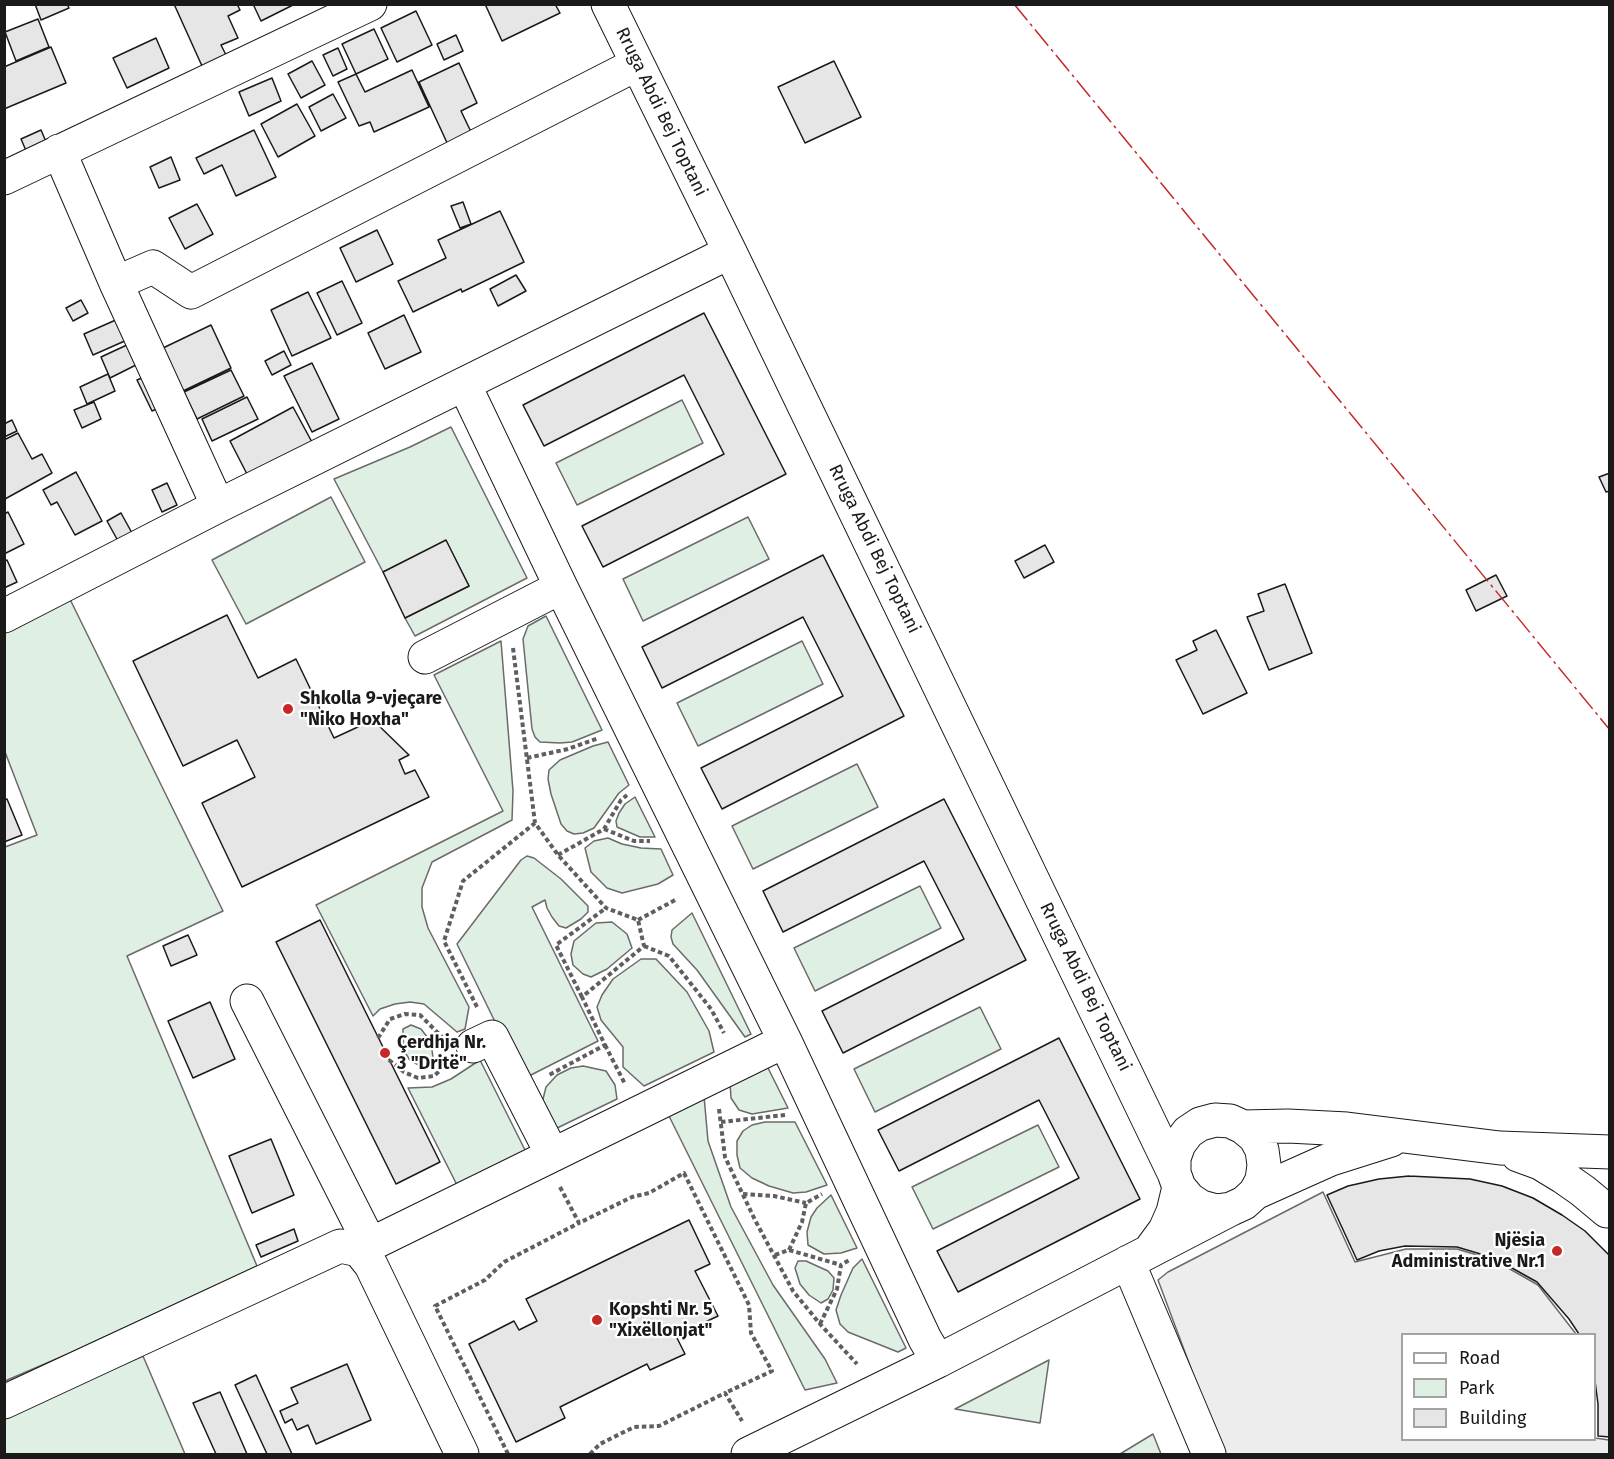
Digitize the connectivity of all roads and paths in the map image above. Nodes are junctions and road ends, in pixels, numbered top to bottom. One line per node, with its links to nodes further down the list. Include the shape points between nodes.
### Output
1 (370, 4): 4 (street)
2 (608, 4): 3 (street, Rruga Abdi Bej Toptani)
3 (637, 64): 6 (street, Rruga Abdi Bej Toptani); 7 (street, via 190,292 153,267)
4 (59, 151): 5 (street); 7 (street)
5 (4, 178)
6 (730, 252): 8 (street); 35 (street, Rruga Abdi Bej Toptani)
7 (116, 283): 9 (street)
8 (464, 384): 9 (street); 10 (street)
9 (218, 506): 11 (street)
10 (561, 587): 13 (street); 29 (street)
11 (4, 616)
12 (513, 646): 15 (path)
13 (425, 657)
14 (605, 735): 15 (path)
15 (527, 758): 17 (path)
16 (632, 792): 18 (path, via 621,800)
17 (535, 823): 20 (path); 30 (path, via 463,881 444,941)
18 (604, 829): 19 (path, via 634,841); 20 (path)
19 (656, 840)
20 (558, 855): 22 (path)
21 (683, 895): 23 (path)
22 (606, 908): 23 (path); 25 (path, via 556,945)
23 (638, 920): 24 (path)
24 (644, 946): 25 (path); 27 (path, via 669,956 711,1009)
25 (582, 997): 31 (path)
26 (248, 1001): 52 (street)
27 (725, 1035)
28 (378, 1038): 30 (path, via 390,1019 405,1014 420,1015)
29 (785, 1041): 44 (street); 59 (street)
30 (473, 1044): 32 (path, via 434,1076 418,1078); 33 (street)
31 (604, 1045): 33 (path); 34 (path)
32 (389, 1060)
33 (521, 1093): 44 (street)
34 (629, 1093)
35 (1137, 1095): 39 (street, via 1172,1113); 45 (street, Rruga Abdi Bej Toptani)
36 (718, 1101): 38 (path)
37 (791, 1115): 38 (path)
38 (721, 1122): 47 (path, via 725,1156)
39 (1229, 1124): 40 (street, via 1347,1129); 45 (street, via 1200,1124 1188,1132 1174,1158); 48 (street, via 1255,1137 1262,1150 1262,1180)
40 (1402, 1137): 41 (street); 48 (street, via 1331,1159)
41 (1500, 1148): 42 (street); 50 (street, via 1540,1163 1583,1191)
42 (1610, 1152)
43 (1610, 1163): 50 (street, via 1600,1188)
44 (554, 1166): 51 (path); 52 (street)
45 (1177, 1180): 48 (street, via 1189,1199 1201,1207 1216,1211); 56 (street, via 1173,1212 1165,1230)
46 (829, 1190): 49 (path)
47 (743, 1194): 49 (path); 55 (path)
48 (1243, 1201): 56 (street)
49 (806, 1203): 53 (path)
50 (1608, 1214)
51 (579, 1223): 61 (path, via 632,1197 649,1193 684,1173 749,1305 751,1333 772,1371); 65 (path, via 504,1262 485,1280 435,1306)
52 (364, 1247): 62 (street, via 340,1246 319,1254); 64 (street)
53 (789, 1250): 55 (path); 57 (path)
54 (860, 1254): 57 (path)
55 (775, 1255): 58 (path, via 793,1291)
56 (1139, 1256): 59 (street); 67 (street)
57 (841, 1265): 58 (path, via 837,1289)
58 (820, 1324): 60 (path)
59 (938, 1361): 63 (street)
60 (862, 1370)
61 (725, 1393): 63 (path); 66 (path, via 659,1426 634,1427 600,1444)
62 (4, 1402)
63 (748, 1440)
64 (462, 1455)
65 (508, 1455)
66 (590, 1455)
67 (1209, 1455)

